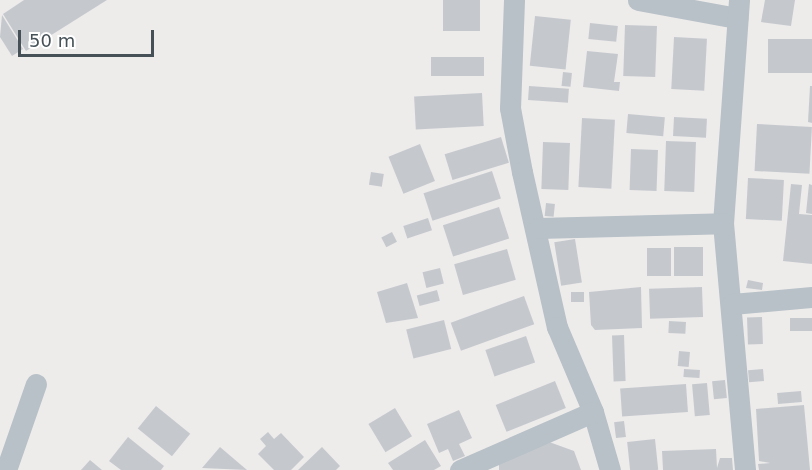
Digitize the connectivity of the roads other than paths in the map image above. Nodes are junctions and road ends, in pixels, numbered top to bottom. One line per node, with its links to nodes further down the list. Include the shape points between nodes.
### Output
1 (514, 0): 5 (street, via 510,108)
2 (638, 0): 3 (street)
3 (738, 9): 4 (street)
4 (723, 223): 5 (street); 7 (street)
5 (538, 228): 9 (street, via 557,327)
6 (812, 297): 7 (street)
7 (732, 304): 13 (street)
8 (36, 384): 10 (street)
9 (593, 412): 11 (street); 12 (street)
10 (6, 470)
11 (460, 470)
12 (610, 470)
13 (745, 470)

